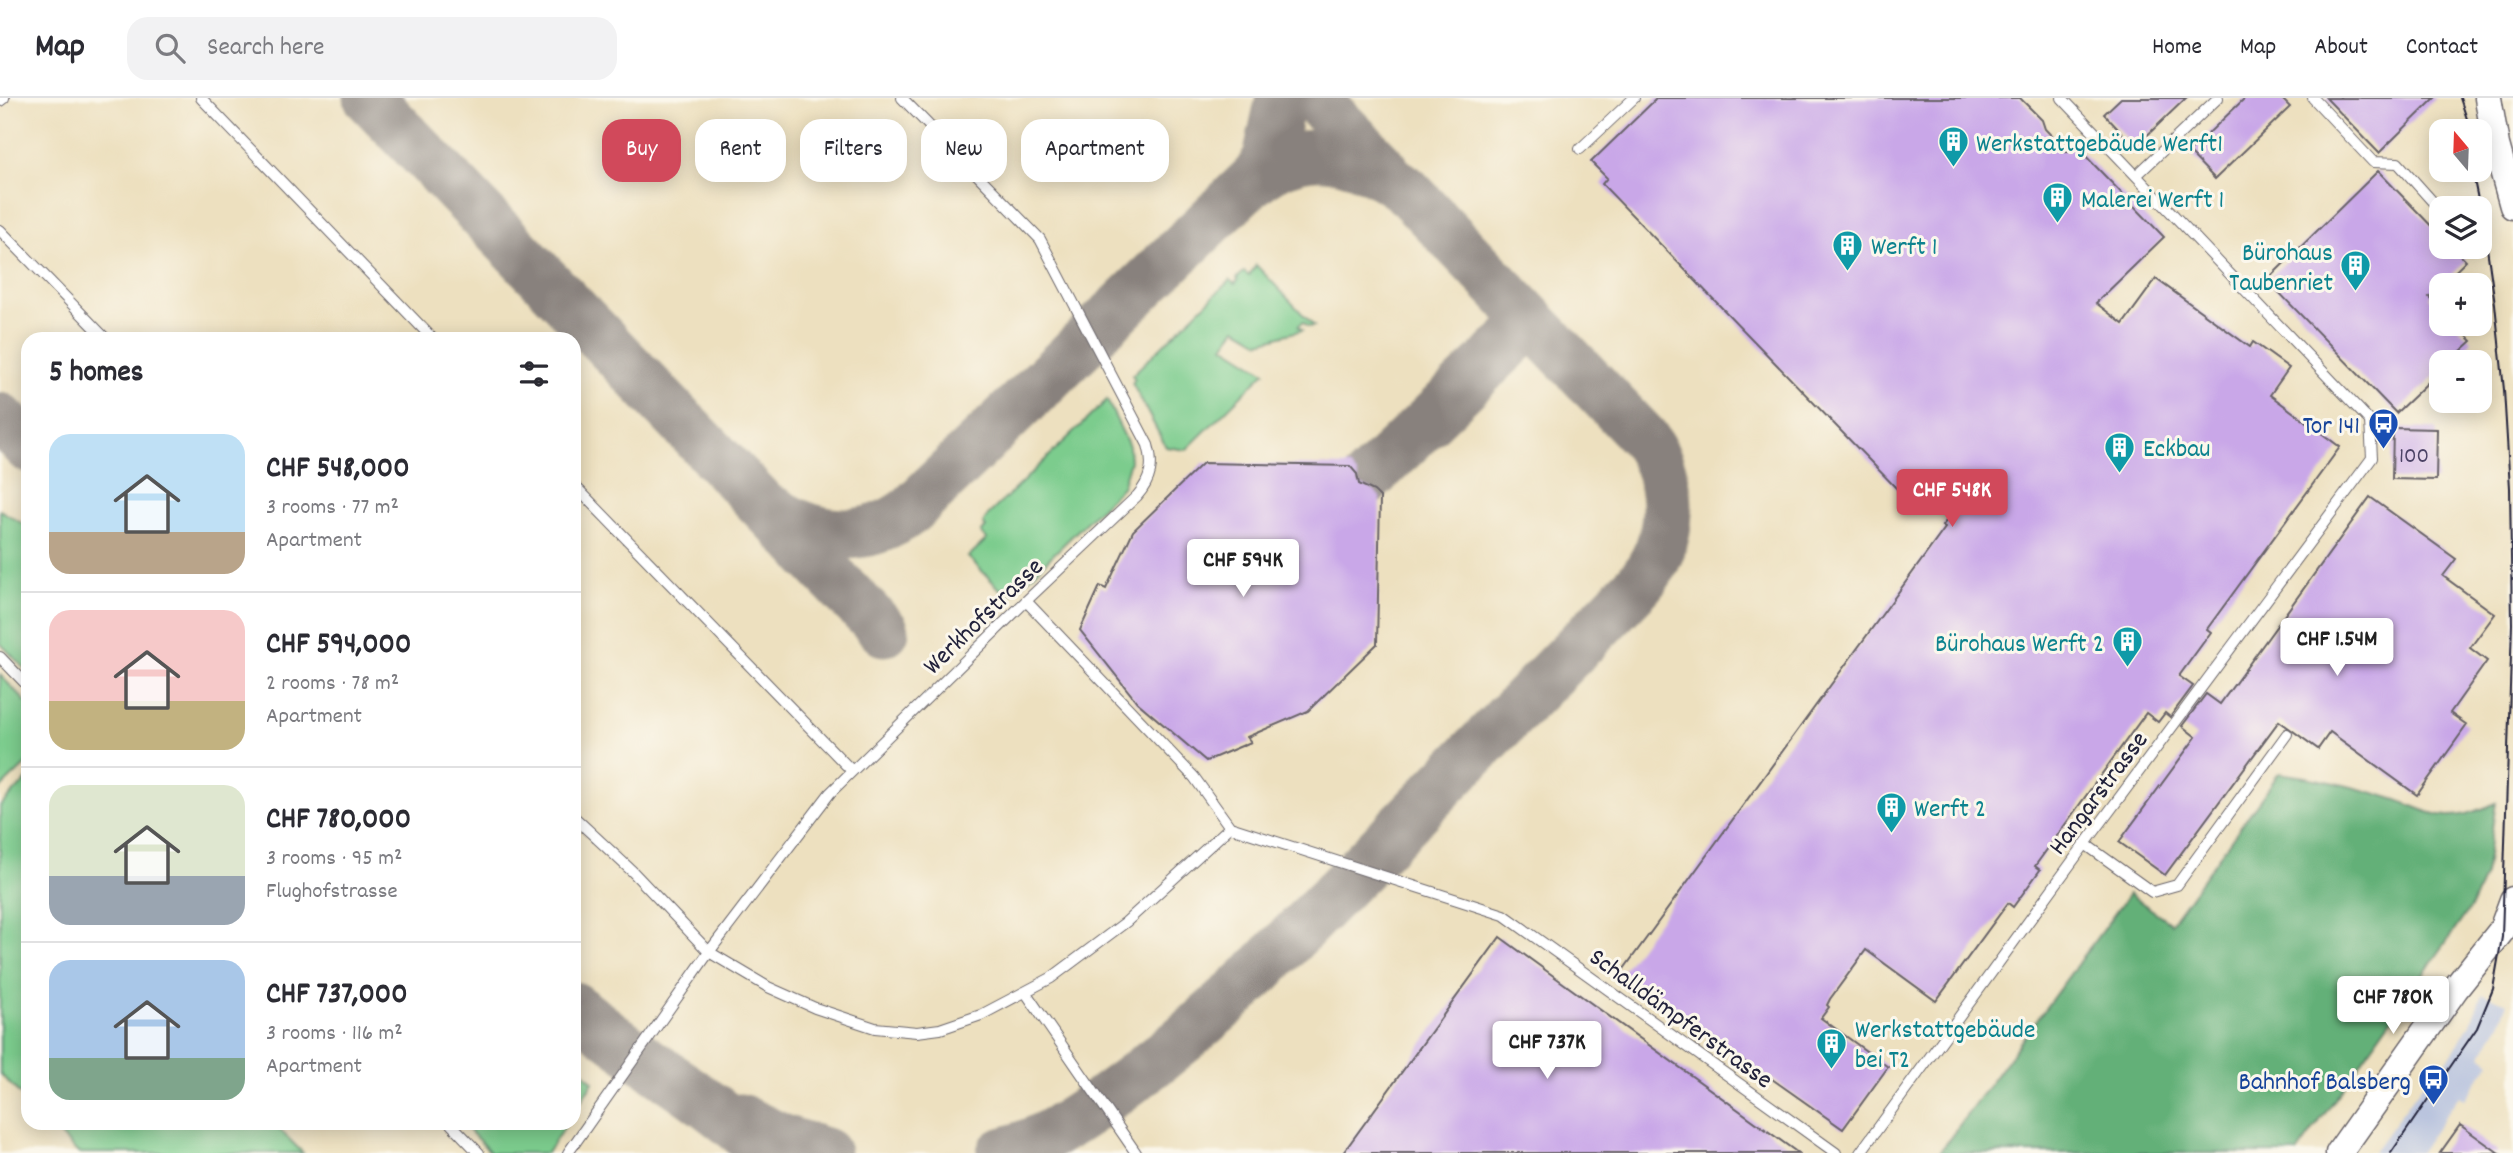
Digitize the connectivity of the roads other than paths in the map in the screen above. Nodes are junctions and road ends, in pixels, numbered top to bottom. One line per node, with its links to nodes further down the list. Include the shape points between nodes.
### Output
1 (201, 98): 16 (lane)
2 (902, 98): 18 (lane, Werkhofstrasse, via 1040,239 1151,455 1149,478 1137,496)
3 (1634, 98): 10 (lane)
4 (2062, 98): 11 (lane)
5 (2218, 98): 11 (lane)
6 (2314, 98): 12 (lane, via 2373,162 2398,163)
7 (2473, 98): 9 (main road)
8 (2488, 98): 9 (main road)
9 (2496, 145): 13 (main road)
10 (1580, 149)
11 (2137, 175): 25 (lane, Hangarstrasse, via 2370,421 2372,458)
12 (2429, 198)
13 (2513, 206)
14 (0, 230): 15 (lane)
15 (99, 332)
16 (426, 332)
17 (581, 492): 22 (lane)
18 (1026, 601): 22 (lane, Werkhofstrasse); 24 (lane, via 1194,777)
19 (0, 657): 20 (lane)
20 (21, 679)
21 (2287, 734): 25 (lane, via 2177,885 2152,892)
22 (852, 771): 27 (lane, Werkhofstrasse, via 809,819)
23 (581, 824): 27 (lane)
24 (1230, 827): 29 (lane, via 1126,922); 34 (lane, Schalldämpferstrasse, via 1504,915)
25 (2085, 844): 35 (lane, Hangarstrasse)
26 (2513, 900): 28 (main road, via 2502,930)
27 (709, 951): 29 (lane, via 768,987 815,1008 864,1026 897,1032 960,1023); 32 (lane, Werkhofstrasse)
28 (2485, 954): 36 (main road); 37 (main road, via 2481,985)
29 (1026, 993): 33 (lane)
30 (456, 1130): 31 (lane)
31 (479, 1153)
32 (568, 1153)
33 (1136, 1153)
34 (1836, 1153)
35 (1860, 1153)
36 (2339, 1153)
37 (2360, 1153)

